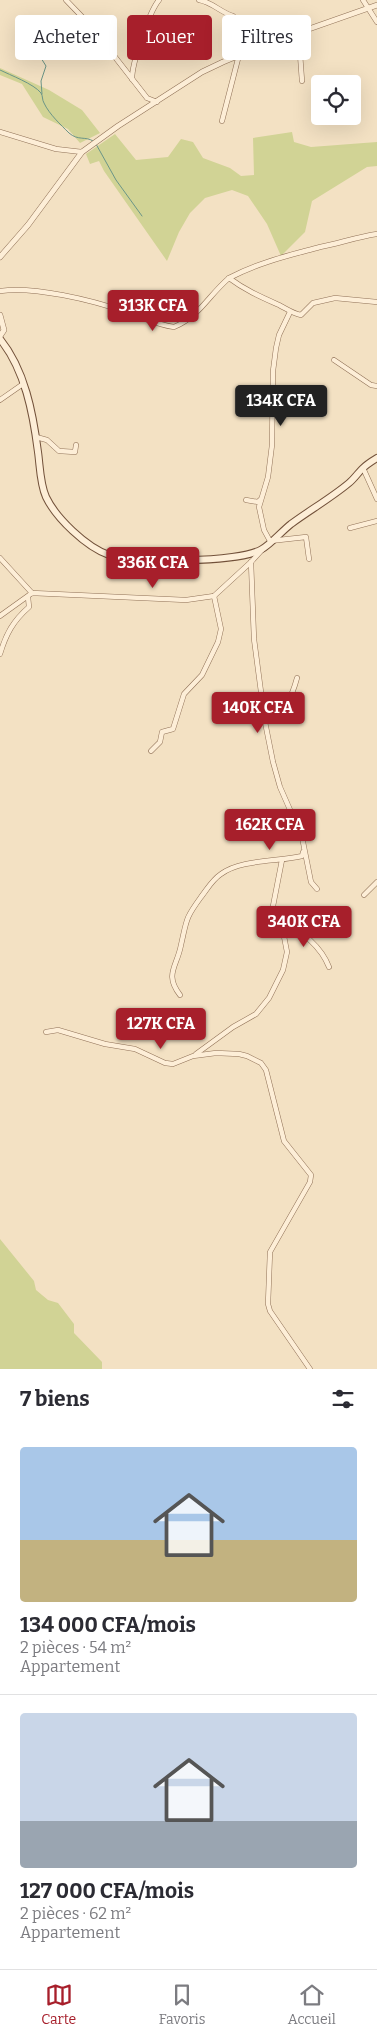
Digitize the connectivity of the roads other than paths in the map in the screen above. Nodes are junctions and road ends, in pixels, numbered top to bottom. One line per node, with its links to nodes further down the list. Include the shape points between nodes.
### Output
1 (66, 0): 13 (street)
2 (159, 0): 13 (street, via 136,56)
3 (199, 0): 7 (street)
4 (363, 0): 6 (street)
5 (377, 5): 6 (street)
6 (370, 8): 8 (street); 9 (street)
7 (230, 15)
8 (377, 22)
9 (311, 29)
10 (228, 60): 16 (street, via 202,72)
11 (238, 60): 18 (street)
12 (300, 60): 14 (street)
13 (132, 79): 15 (street)
14 (302, 81)
15 (147, 98): 16 (street); 17 (street)
16 (157, 102): 17 (street)
17 (147, 108): 20 (street)
18 (222, 121)
19 (0, 132): 20 (street, via 56,149)
20 (82, 152): 22 (street)
21 (377, 234): 23 (street, via 271,259)
22 (0, 257)
23 (229, 278): 24 (street, via 201,310 174,327 52,293); 26 (street)
24 (0, 290)
25 (377, 302): 26 (street, via 335,298 312,303 301,315)
26 (290, 312): 37 (street, via 276,348 272,445 268,477)
27 (0, 315): 28 (street, via 4,330)
28 (0, 337): 30 (main road, via 14,359)
29 (334, 360): 31 (street)
30 (22, 384): 32 (street); 33 (main road)
31 (377, 386)
32 (0, 400)
33 (36, 437): 34 (street, via 47,440 59,451 74,452); 43 (main road, via 46,496 55,511 95,548 125,558 190,560 230,558)
34 (76, 445)
35 (377, 458): 36 (main road)
36 (363, 468): 38 (street); 42 (main road, via 351,482)
37 (260, 498): 39 (street, via 258,502); 42 (street, via 259,514)
38 (377, 499)
39 (246, 500)
40 (377, 521): 41 (street)
41 (350, 528)
42 (270, 541): 43 (main road); 45 (street, via 306,537)
43 (263, 549): 46 (street)
44 (0, 558): 47 (street)
45 (309, 559)
46 (251, 562): 48 (street); 52 (street, via 254,639)
47 (30, 595): 48 (street, via 186,600); 49 (street); 50 (street, via 29,607 12,623)
48 (214, 596): 53 (street, via 221,629 218,642 202,675 184,694 173,729 162,732 160,742)
49 (0, 616)
50 (0, 654)
51 (297, 678): 52 (street, via 279,715)
52 (265, 722): 54 (street, via 280,787 302,837)
53 (151, 752)
54 (304, 850): 55 (street, via 302,856); 57 (street, via 308,873)
55 (282, 860): 59 (street, via 274,906); 61 (street, via 232,868 210,883 189,913 184,927 172,976)
56 (377, 882): 58 (street)
57 (317, 889)
58 (364, 896)
59 (282, 926): 60 (street, via 294,929 310,941); 63 (street, via 287,952 283,970 269,998 256,1014)
60 (329, 967)
61 (180, 995)
62 (46, 1032): 63 (street, via 58,1030 135,1049 165,1063 180,1062)
63 (193, 1056): 64 (street, via 239,1054 261,1063 266,1070 284,1141 311,1175 307,1188 270,1252 268,1304)
64 (310, 1369)

